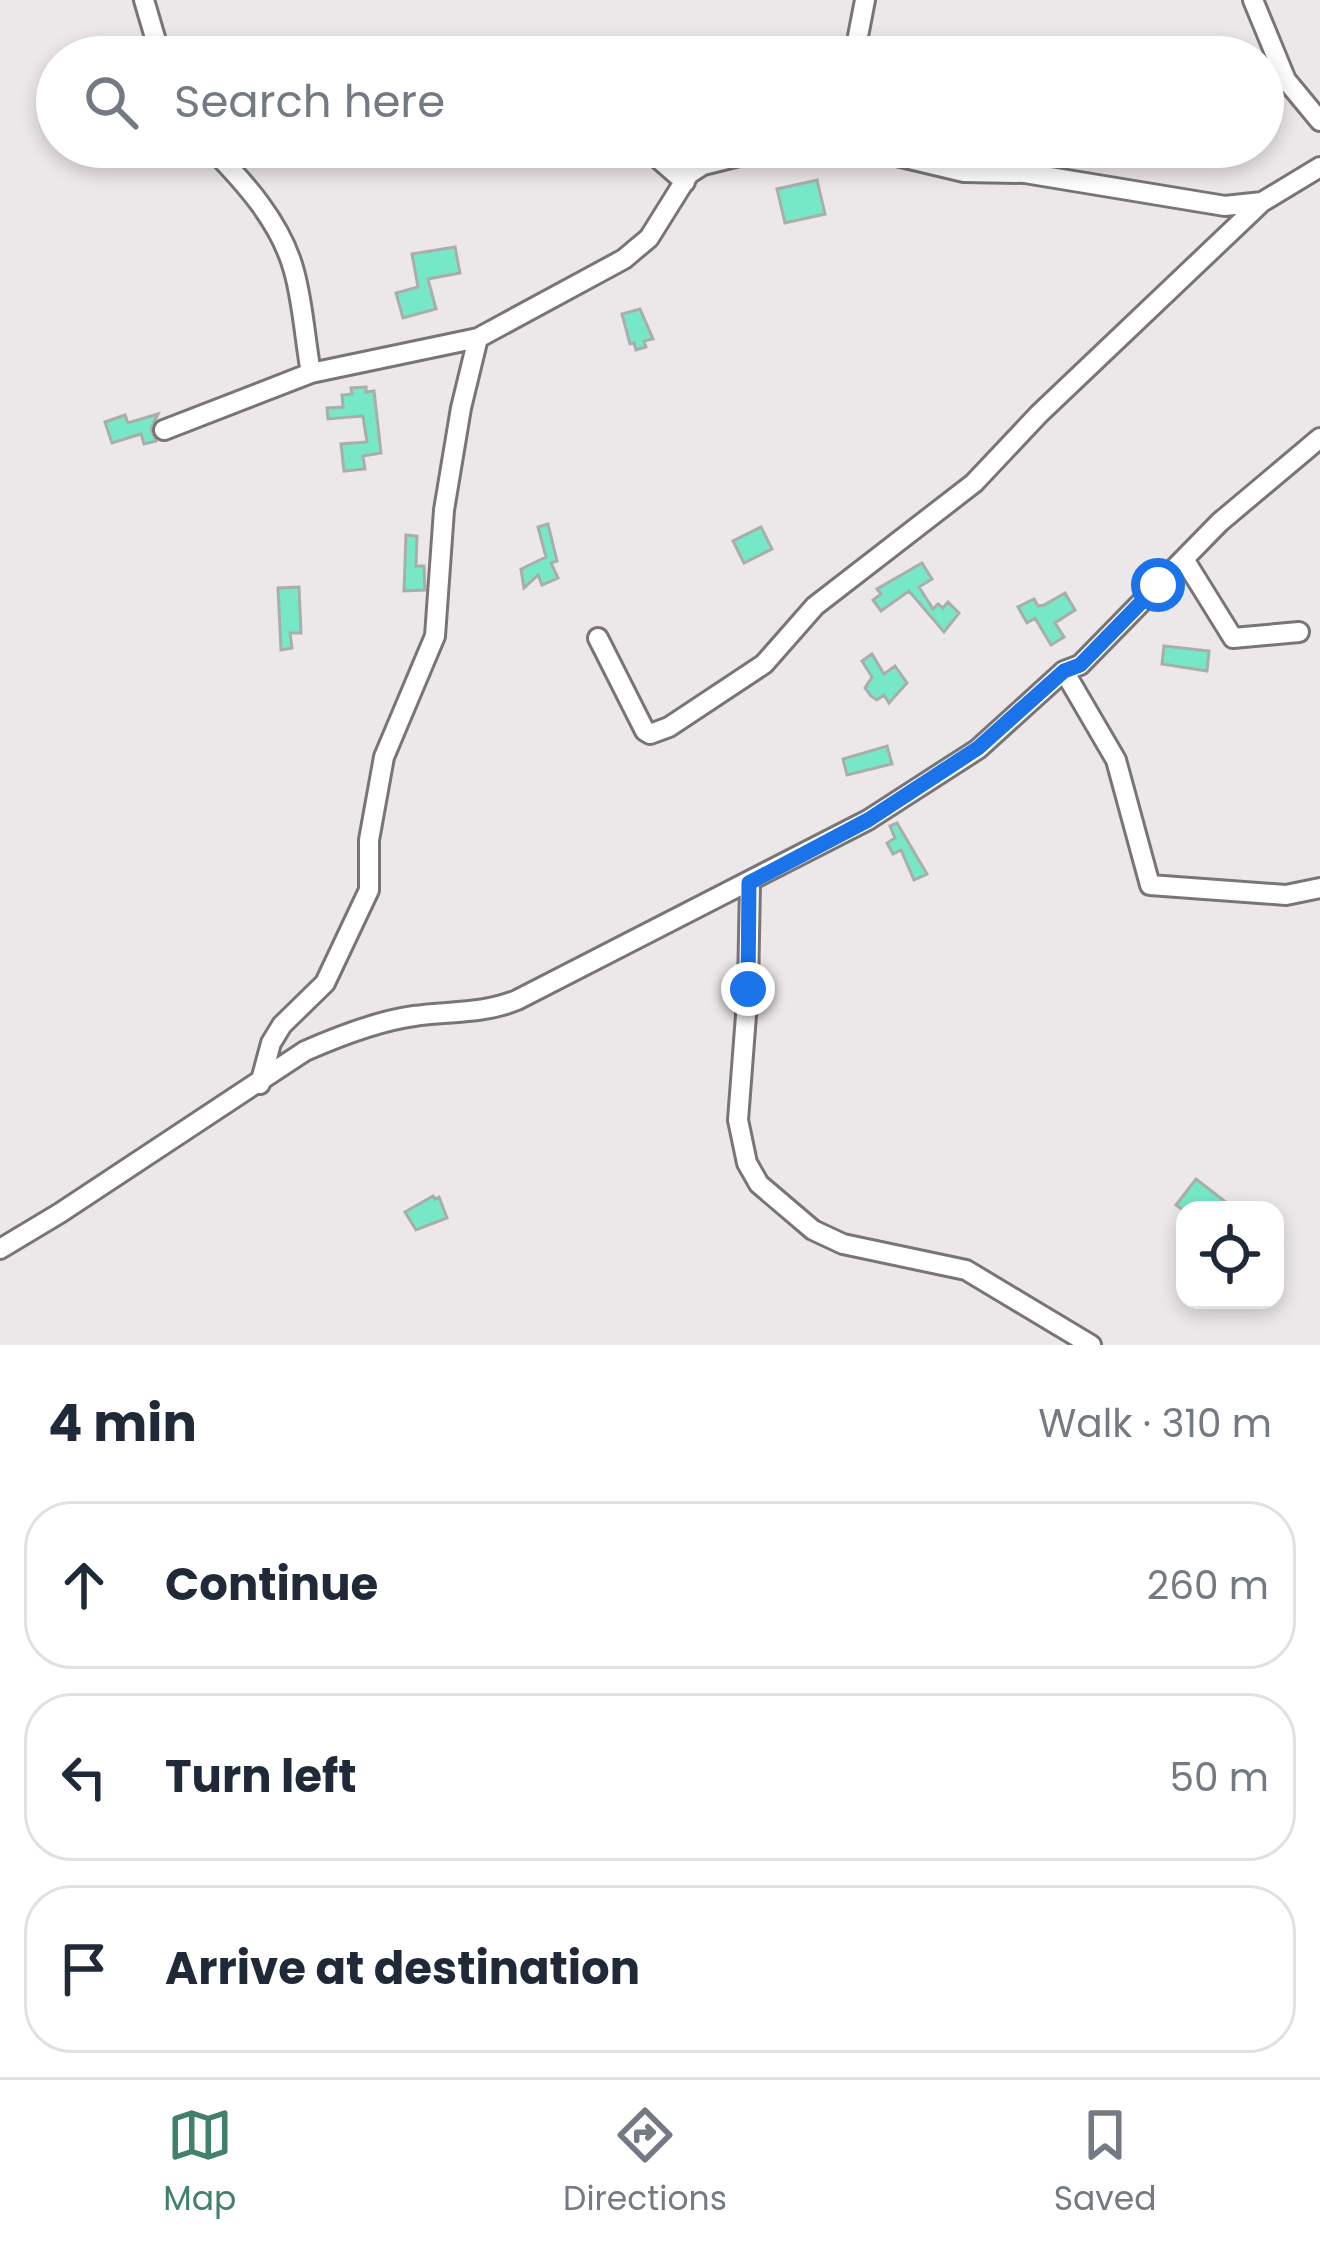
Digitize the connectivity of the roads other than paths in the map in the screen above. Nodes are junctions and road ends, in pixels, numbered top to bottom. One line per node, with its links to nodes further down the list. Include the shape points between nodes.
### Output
1 (144, 0): 4 (street)
2 (865, 0): 5 (street)
3 (1252, 0): 6 (street)
4 (155, 36)
5 (858, 36)
6 (1267, 36)
7 (1284, 75): 8 (street)
8 (1320, 121)
9 (1320, 167): 15 (street)
10 (231, 168): 17 (street, via 288,253)
11 (669, 168): 14 (street)
12 (698, 168): 14 (street)
13 (947, 168): 15 (street, via 1225,206)
14 (685, 182): 16 (street, via 650,238 624,259)
15 (1262, 202): 22 (street, via 974,483 814,606 764,664 669,728 645,731)
16 (478, 338): 17 (street); 26 (street, via 444,510 435,636 384,757 369,890 325,983 271,1043)
17 (311, 374): 18 (street)
18 (164, 430)
19 (1320, 438): 20 (street)
20 (1184, 559): 21 (street, via 1233,638); 23 (street, via 1080,665)
21 (1299, 632)
22 (598, 638)
23 (1064, 671): 24 (street, via 978,748 868,820); 25 (street, via 1116,760 1150,884 1286,895)
24 (749, 883): 26 (street, via 517,1000 338,1037); 28 (street, via 737,1120 759,1184 812,1229 843,1244 966,1270)
25 (1320, 888)
26 (260, 1084): 27 (street)
27 (0, 1249)
28 (1091, 1345)

